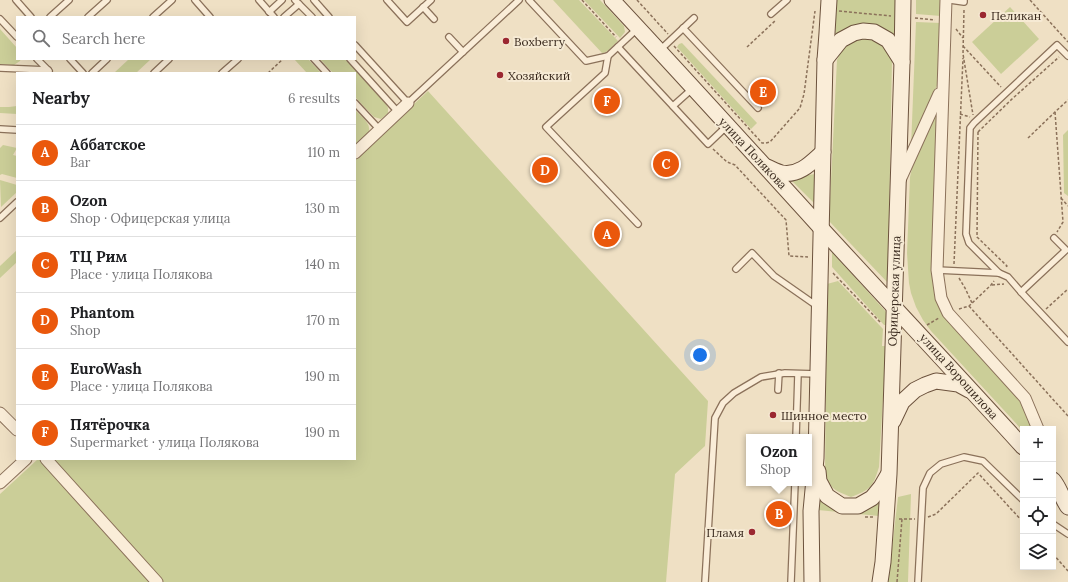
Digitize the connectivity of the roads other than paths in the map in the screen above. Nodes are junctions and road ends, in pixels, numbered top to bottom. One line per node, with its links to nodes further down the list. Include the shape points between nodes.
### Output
1 (16, 0): 24 (lane)
2 (69, 0): 25 (lane)
3 (107, 0): 26 (lane)
4 (172, 0): 27 (lane)
5 (195, 0): 28 (lane)
6 (259, 0): 22 (lane)
7 (282, 0): 22 (lane)
8 (314, 0): 32 (lane)
9 (387, 0): 21 (lane, via 407,22)
10 (431, 0): 21 (lane)
11 (519, 0): 43 (lane)
12 (529, 0): 44 (lane, via 586,61)
13 (787, 0): 23 (lane)
14 (829, 0): 53 (main road)
15 (946, 0): 63 (street)
16 (950, 0): 18 (lane)
17 (614, 1): 36 (main road, улица Полякова)
18 (964, 1)
19 (297, 2): 30 (lane); 31 (lane)
20 (903, 2): 54 (main road, Офицерская улица)
21 (423, 7): 35 (lane)
22 (269, 12): 29 (lane)
23 (771, 14)
24 (30, 16)
25 (51, 16)
26 (89, 16)
27 (154, 16)
28 (209, 16)
29 (273, 16)
30 (285, 16)
31 (311, 16)
32 (328, 16)
33 (694, 18): 37 (lane)
34 (0, 19): 38 (lane)
35 (434, 19)
36 (638, 28): 40 (lane); 42 (main road, улица Полякова)
37 (683, 28): 42 (lane); 67 (lane)
38 (16, 36)
39 (449, 36): 43 (lane)
40 (620, 45): 44 (lane); 66 (lane)
41 (356, 46): 64 (lane)
42 (664, 46): 62 (main road, улица Полякова)
43 (463, 52): 64 (lane)
44 (608, 56): 79 (lane, via 605,72 546,127)
45 (1068, 56): 85 (lane, via 1057,45 970,128 966,234 969,243)
46 (38, 60): 56 (lane)
47 (71, 60): 57 (lane)
48 (106, 60): 58 (lane)
49 (168, 60): 59 (lane)
50 (237, 60): 60 (lane)
51 (315, 60): 61 (lane)
52 (351, 60): 68 (lane)
53 (825, 60): 54 (main road, via 841,40 863,31 874,32 888,40); 74 (main road)
54 (902, 62): 76 (main road, Офицерская улица)
55 (0, 68): 56 (lane)
56 (49, 72)
57 (81, 72)
58 (93, 72)
59 (155, 72)
60 (223, 72)
61 (326, 72)
62 (693, 88): 66 (lane); 69 (main road, улица Полякова)
63 (942, 88): 76 (street); 84 (street)
64 (408, 103): 68 (street)
65 (356, 104): 72 (lane)
66 (673, 106): 69 (lane, via 708,144)
67 (758, 108)
68 (398, 112): 72 (street)
69 (728, 125): 75 (main road, улица Полякова)
70 (0, 129): 71 (lane)
71 (16, 130)
72 (380, 130): 73 (street)
73 (356, 152)
74 (823, 152): 75 (main road, via 809,166 794,173 781,173); 80 (main road)
75 (766, 166): 80 (main road, улица Полякова)
76 (898, 186): 87 (main road, Офицерская улица)
77 (16, 203): 78 (lane)
78 (0, 218)
79 (638, 224)
80 (820, 227): 87 (main road, улица Полякова); 88 (main road)
81 (1054, 238): 82 (lane)
82 (1067, 249): 86 (lane)
83 (736, 269): 88 (lane, via 752,253 774,276)
84 (936, 270): 85 (lane); 96 (street, via 941,298 948,313 1025,398)
85 (999, 273): 86 (lane, via 1008,276)
86 (1021, 292): 89 (lane)
87 (894, 306): 94 (main road, улица Ворошилова); 97 (main road, Офицерская улица)
88 (819, 307): 92 (main road)
89 (1068, 342)
90 (779, 374): 91 (lane); 93 (lane); 113 (lane, via 761,377 734,393 723,403 715,418)
91 (798, 374): 92 (lane); 99 (lane)
92 (817, 374): 101 (main road)
93 (778, 390)
94 (973, 392): 97 (main road, via 958,384 936,381 925,385 902,402); 100 (main road, улица Ворошилова)
95 (0, 413): 98 (street)
96 (1037, 426)
97 (890, 427): 104 (main road, Офицерская улица)
98 (16, 429)
99 (796, 434)
100 (1020, 444)
101 (816, 458): 104 (main road, via 819,481 824,491 842,506 858,506 872,498); 115 (main road, via 811,511)
102 (25, 460): 105 (street)
103 (47, 460): 112 (street)
104 (889, 474): 116 (main road, Офицерская улица)
105 (0, 483)
106 (1057, 483): 109 (main road)
107 (795, 486): 114 (lane)
108 (1021, 498): 117 (lane, via 983,461 964,457 941,464 930,473 923,488)
109 (1068, 507)
110 (1056, 526): 111 (lane)
111 (1068, 534)
112 (157, 582)
113 (705, 582)
114 (791, 582)
115 (812, 582)
116 (880, 582)
117 (918, 582)

